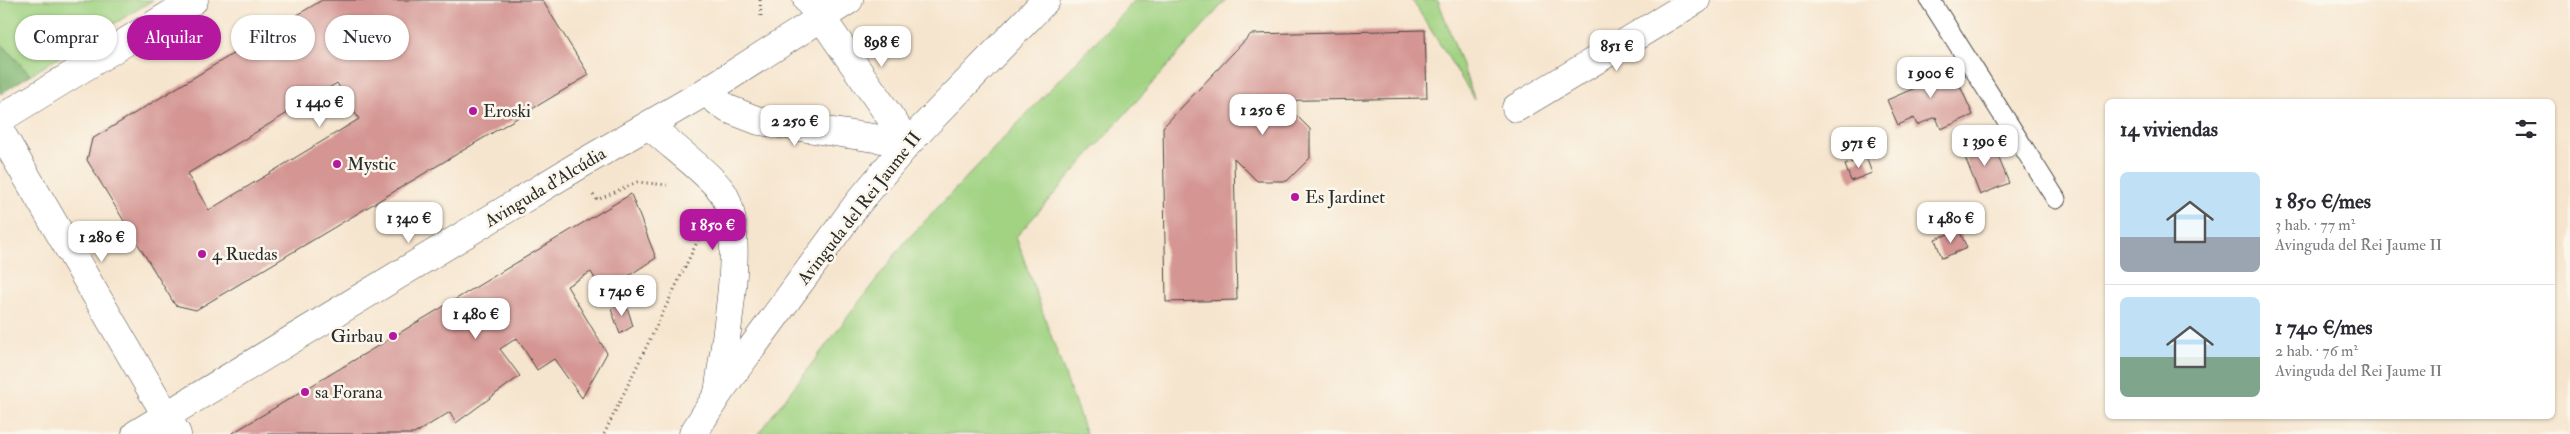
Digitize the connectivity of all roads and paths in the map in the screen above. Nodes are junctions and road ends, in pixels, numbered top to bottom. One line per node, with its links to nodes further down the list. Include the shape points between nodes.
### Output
1 (194, 0): 9 (street)
2 (849, 0): 6 (street, Avinguda d'Alcúdia)
3 (1046, 0): 12 (street, Avinguda del Rei Jaume II)
4 (1696, 0): 8 (street)
5 (1930, 0): 15 (lane)
6 (814, 9): 7 (street, Avinguda d'Alcúdia); 12 (street)
7 (705, 92): 10 (street, Avinguda d'Alcúdia); 12 (street, via 728,110 760,121)
8 (1516, 108)
9 (0, 119)
10 (650, 126): 13 (street, Avinguda d'Alcúdia); 17 (street, via 722,193 732,214 734,255)
11 (0, 131): 18 (street)
12 (908, 142): 17 (street, Avinguda del Rei Jaume II, via 858,203)
13 (576, 167): 14 (path, via 597,200 637,182); 18 (street, Avinguda d'Alcúdia)
14 (669, 185)
15 (2056, 199)
16 (700, 229): 20 (path, via 700,236)
17 (718, 394): 21 (street, Avinguda del Rei Jaume II)
18 (171, 425): 19 (street, Avinguda d'Alcúdia)
19 (136, 434)
20 (604, 434)
21 (693, 434)

